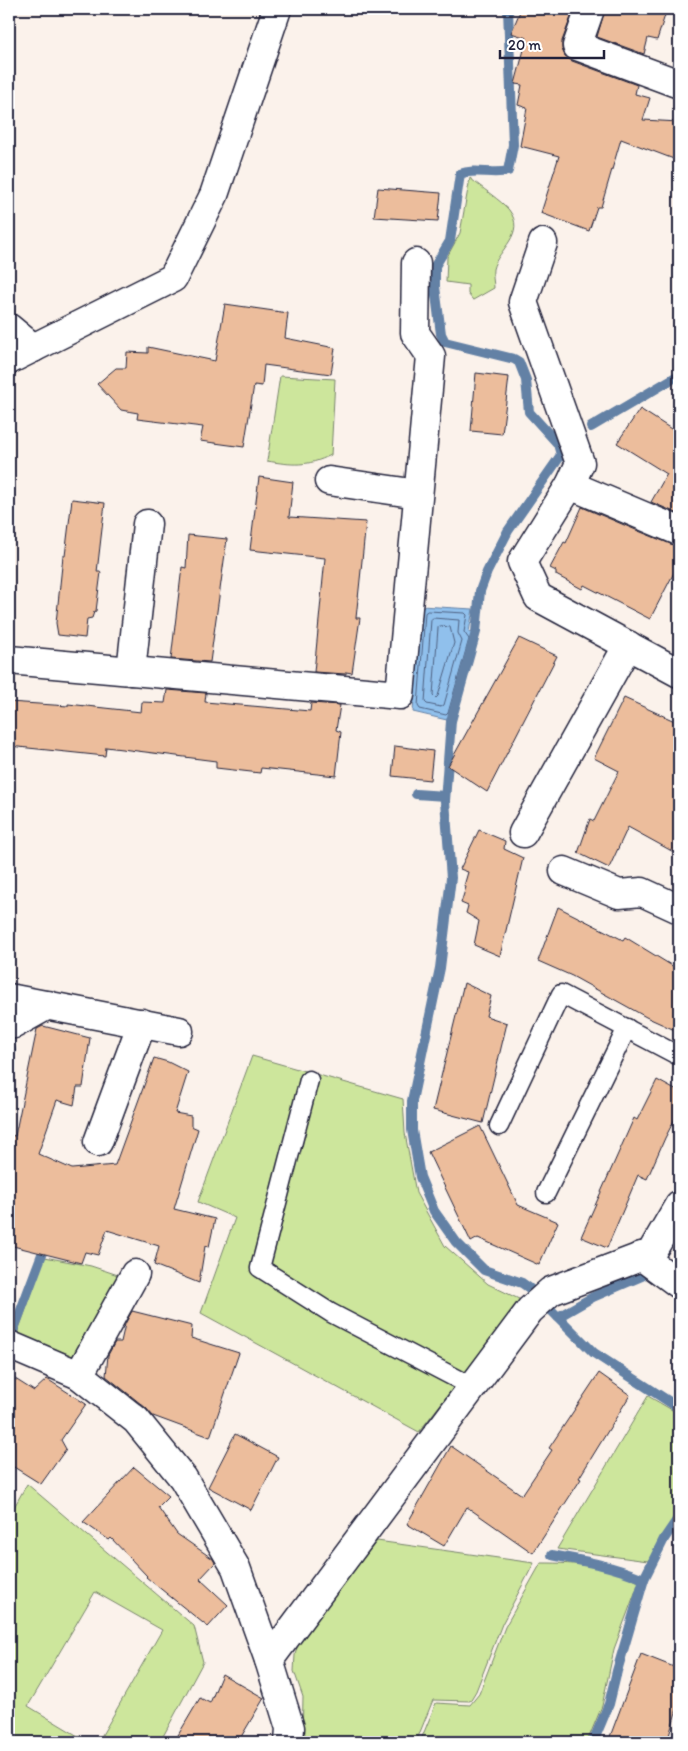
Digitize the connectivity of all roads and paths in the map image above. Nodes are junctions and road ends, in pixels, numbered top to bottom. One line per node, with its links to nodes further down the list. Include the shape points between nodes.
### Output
1 (276, 9): 7 (street, via 214,195 173,278)
2 (590, 9): 3 (street, via 577,46)
3 (679, 84)
4 (543, 243): 10 (street, via 523,302 580,463)
5 (416, 262): 11 (street, via 414,333 431,356)
6 (9, 328): 7 (street)
7 (33, 348): 8 (street)
8 (9, 360)
9 (329, 481): 11 (street)
10 (570, 485): 13 (street); 14 (street, via 522,562 538,597)
11 (418, 494): 16 (street, via 400,695)
12 (147, 524): 16 (street)
13 (679, 531)
14 (628, 645): 17 (street); 18 (street)
15 (9, 660): 16 (street)
16 (131, 671)
17 (679, 673)
18 (523, 833)
19 (564, 870): 20 (street, via 619,894 642,892)
20 (679, 910)
21 (9, 998): 22 (street)
22 (48, 1005): 23 (street, via 14,1024); 24 (street)
23 (9, 1021)
24 (142, 1023): 26 (street); 30 (street)
25 (627, 1028): 27 (lane); 29 (lane, via 561,994); 31 (lane)
26 (179, 1031)
27 (679, 1056)
28 (309, 1080): 38 (lane, via 260,1268 332,1313)
29 (500, 1126)
30 (98, 1142)
31 (546, 1193)
32 (679, 1205): 33 (street, via 650,1253)
33 (641, 1256): 35 (street); 38 (street, via 552,1291 530,1310)
34 (135, 1274): 37 (street)
35 (678, 1279)
36 (9, 1345): 37 (street)
37 (79, 1375): 39 (street, via 136,1420 183,1478 236,1568)
38 (473, 1387): 39 (street)
39 (268, 1660): 40 (street, via 290,1728)
40 (289, 1742)

